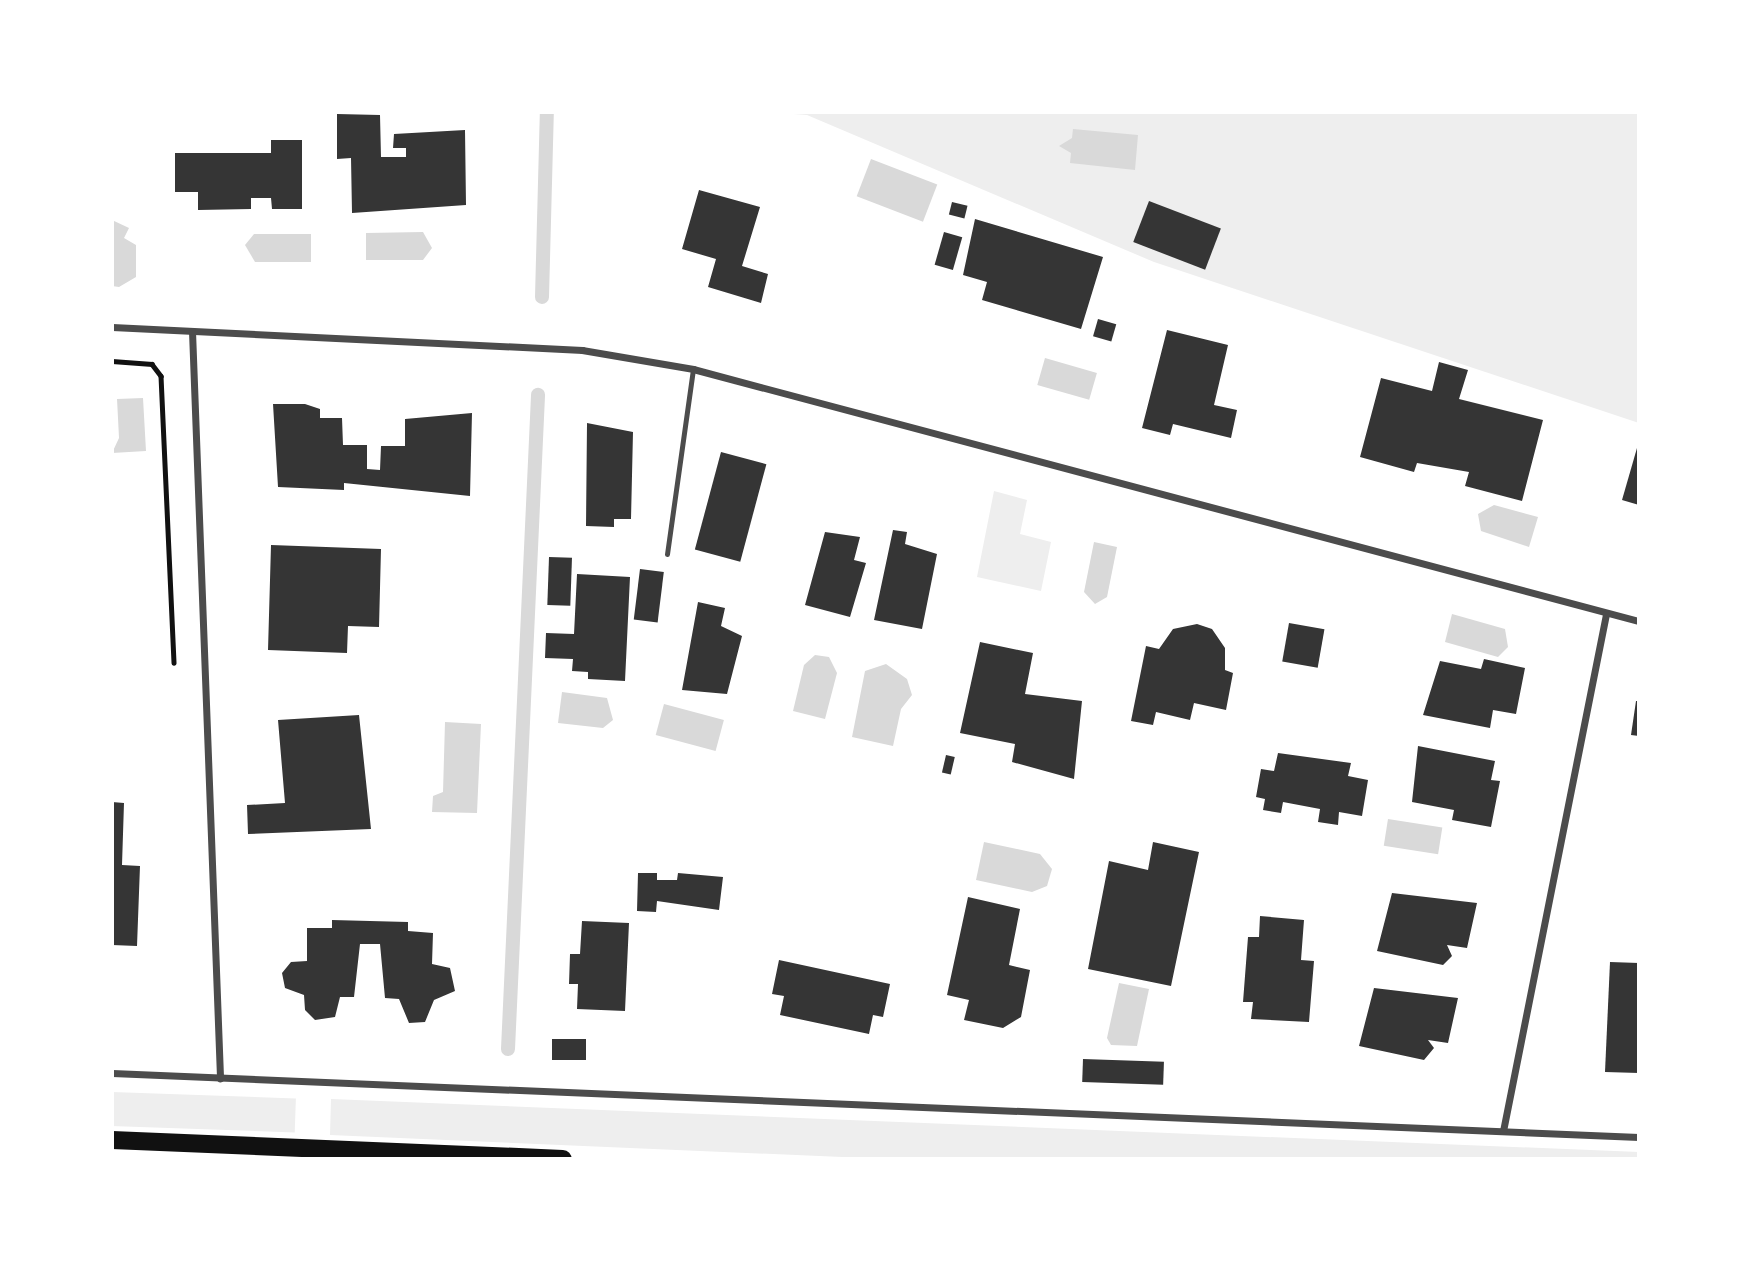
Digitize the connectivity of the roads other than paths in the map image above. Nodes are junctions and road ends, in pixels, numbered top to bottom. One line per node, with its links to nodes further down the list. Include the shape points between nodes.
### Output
1 (112, 327): 2 (street)
2 (192, 331): 3 (street, via 582,350); 8 (street)
3 (693, 369): 4 (lane); 5 (street)
4 (667, 554)
5 (1606, 614): 6 (street); 9 (street)
6 (1639, 621)
7 (112, 1073): 8 (street)
8 (220, 1078): 9 (street)
9 (1503, 1131): 10 (street)
10 (1639, 1137)
11 (112, 1140): 12 (main road)
12 (563, 1159)

